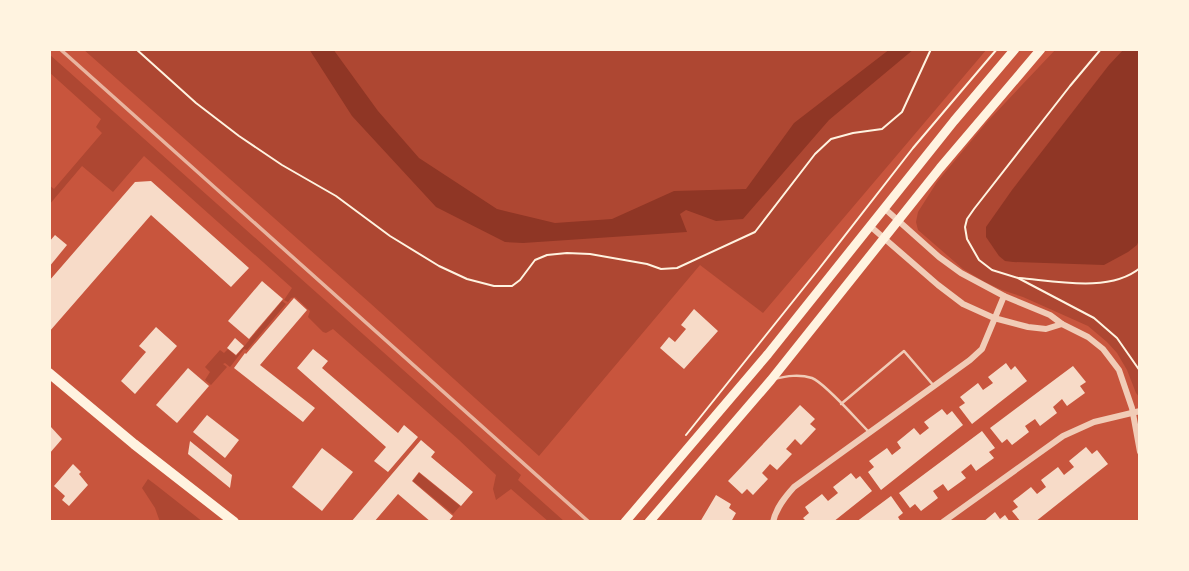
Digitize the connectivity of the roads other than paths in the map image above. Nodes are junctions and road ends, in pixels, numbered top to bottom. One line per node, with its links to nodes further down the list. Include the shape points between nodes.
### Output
1 (1015, 49): 3 (main road)
2 (1041, 49): 4 (main road)
3 (884, 208): 4 (street); 5 (main road)
4 (899, 222): 6 (main road); 7 (street, via 952,267)
5 (870, 226): 6 (street); 18 (main road)
6 (884, 239): 8 (street, via 951,296); 11 (main road)
7 (1004, 296): 8 (street); 9 (street)
8 (995, 318): 9 (street, via 1046,329); 12 (street, via 982,349)
9 (1062, 324): 14 (street, via 1103,349 1119,370)
10 (49, 373): 17 (main road)
11 (771, 380): 13 (lane, via 789,375 811,378); 19 (main road)
12 (934, 386): 13 (lane, via 904,351); 15 (street)
13 (841, 404): 15 (lane)
14 (1136, 412): 16 (street); 21 (street, via 1062,436)
15 (869, 432): 20 (street, via 794,486)
16 (1140, 452)
17 (234, 522)
18 (625, 522)
19 (649, 522)
20 (773, 522)
21 (943, 522)

